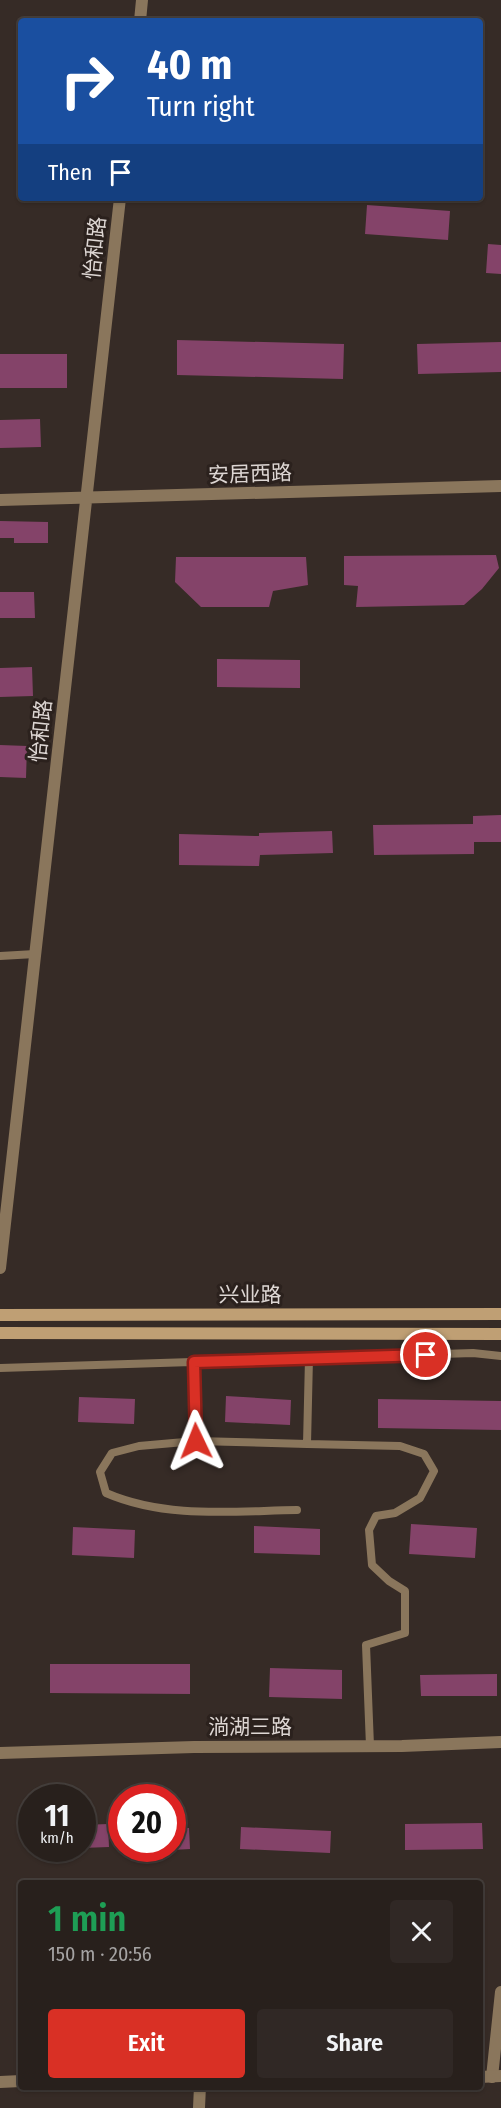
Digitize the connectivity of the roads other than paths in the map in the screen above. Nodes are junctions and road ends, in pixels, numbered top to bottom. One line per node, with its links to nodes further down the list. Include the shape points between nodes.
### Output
1 (142, 0): 2 (street)
2 (140, 18)
3 (120, 201): 5 (street, 怡和路)
4 (501, 486): 5 (street, 安居西路)
5 (87, 498): 6 (street, 安居西路); 7 (street, 怡和路)
6 (0, 500)
7 (35, 954): 8 (lane); 9 (street, 怡和路)
8 (0, 956)
9 (0, 1268)
10 (501, 1314): 11 (main road, 兴业路)
11 (0, 1315)
12 (0, 1334): 13 (main road, 兴业路)
13 (501, 1334)
14 (501, 1356): 15 (lane, via 473,1353)
15 (309, 1358): 16 (lane); 19 (lane)
16 (194, 1362): 17 (lane); 18 (lane)
17 (0, 1368)
18 (196, 1441): 19 (lane); 20 (lane, via 139,1446 112,1453 100,1472 106,1493 129,1503 177,1512)
19 (307, 1444): 22 (lane, via 400,1446 424,1454 434,1471 420,1498 395,1513 376,1516 369,1530 372,1565 405,1592 405,1633 366,1646)
20 (297, 1510)
21 (501, 1742): 22 (street, 淌湖三路)
22 (370, 1746): 23 (street, 淌湖三路)
23 (0, 1753)
24 (501, 1992): 25 (street)
25 (491, 2076)
26 (18, 2081): 27 (street)
27 (0, 2082)
28 (200, 2090): 29 (street)
29 (199, 2108)

